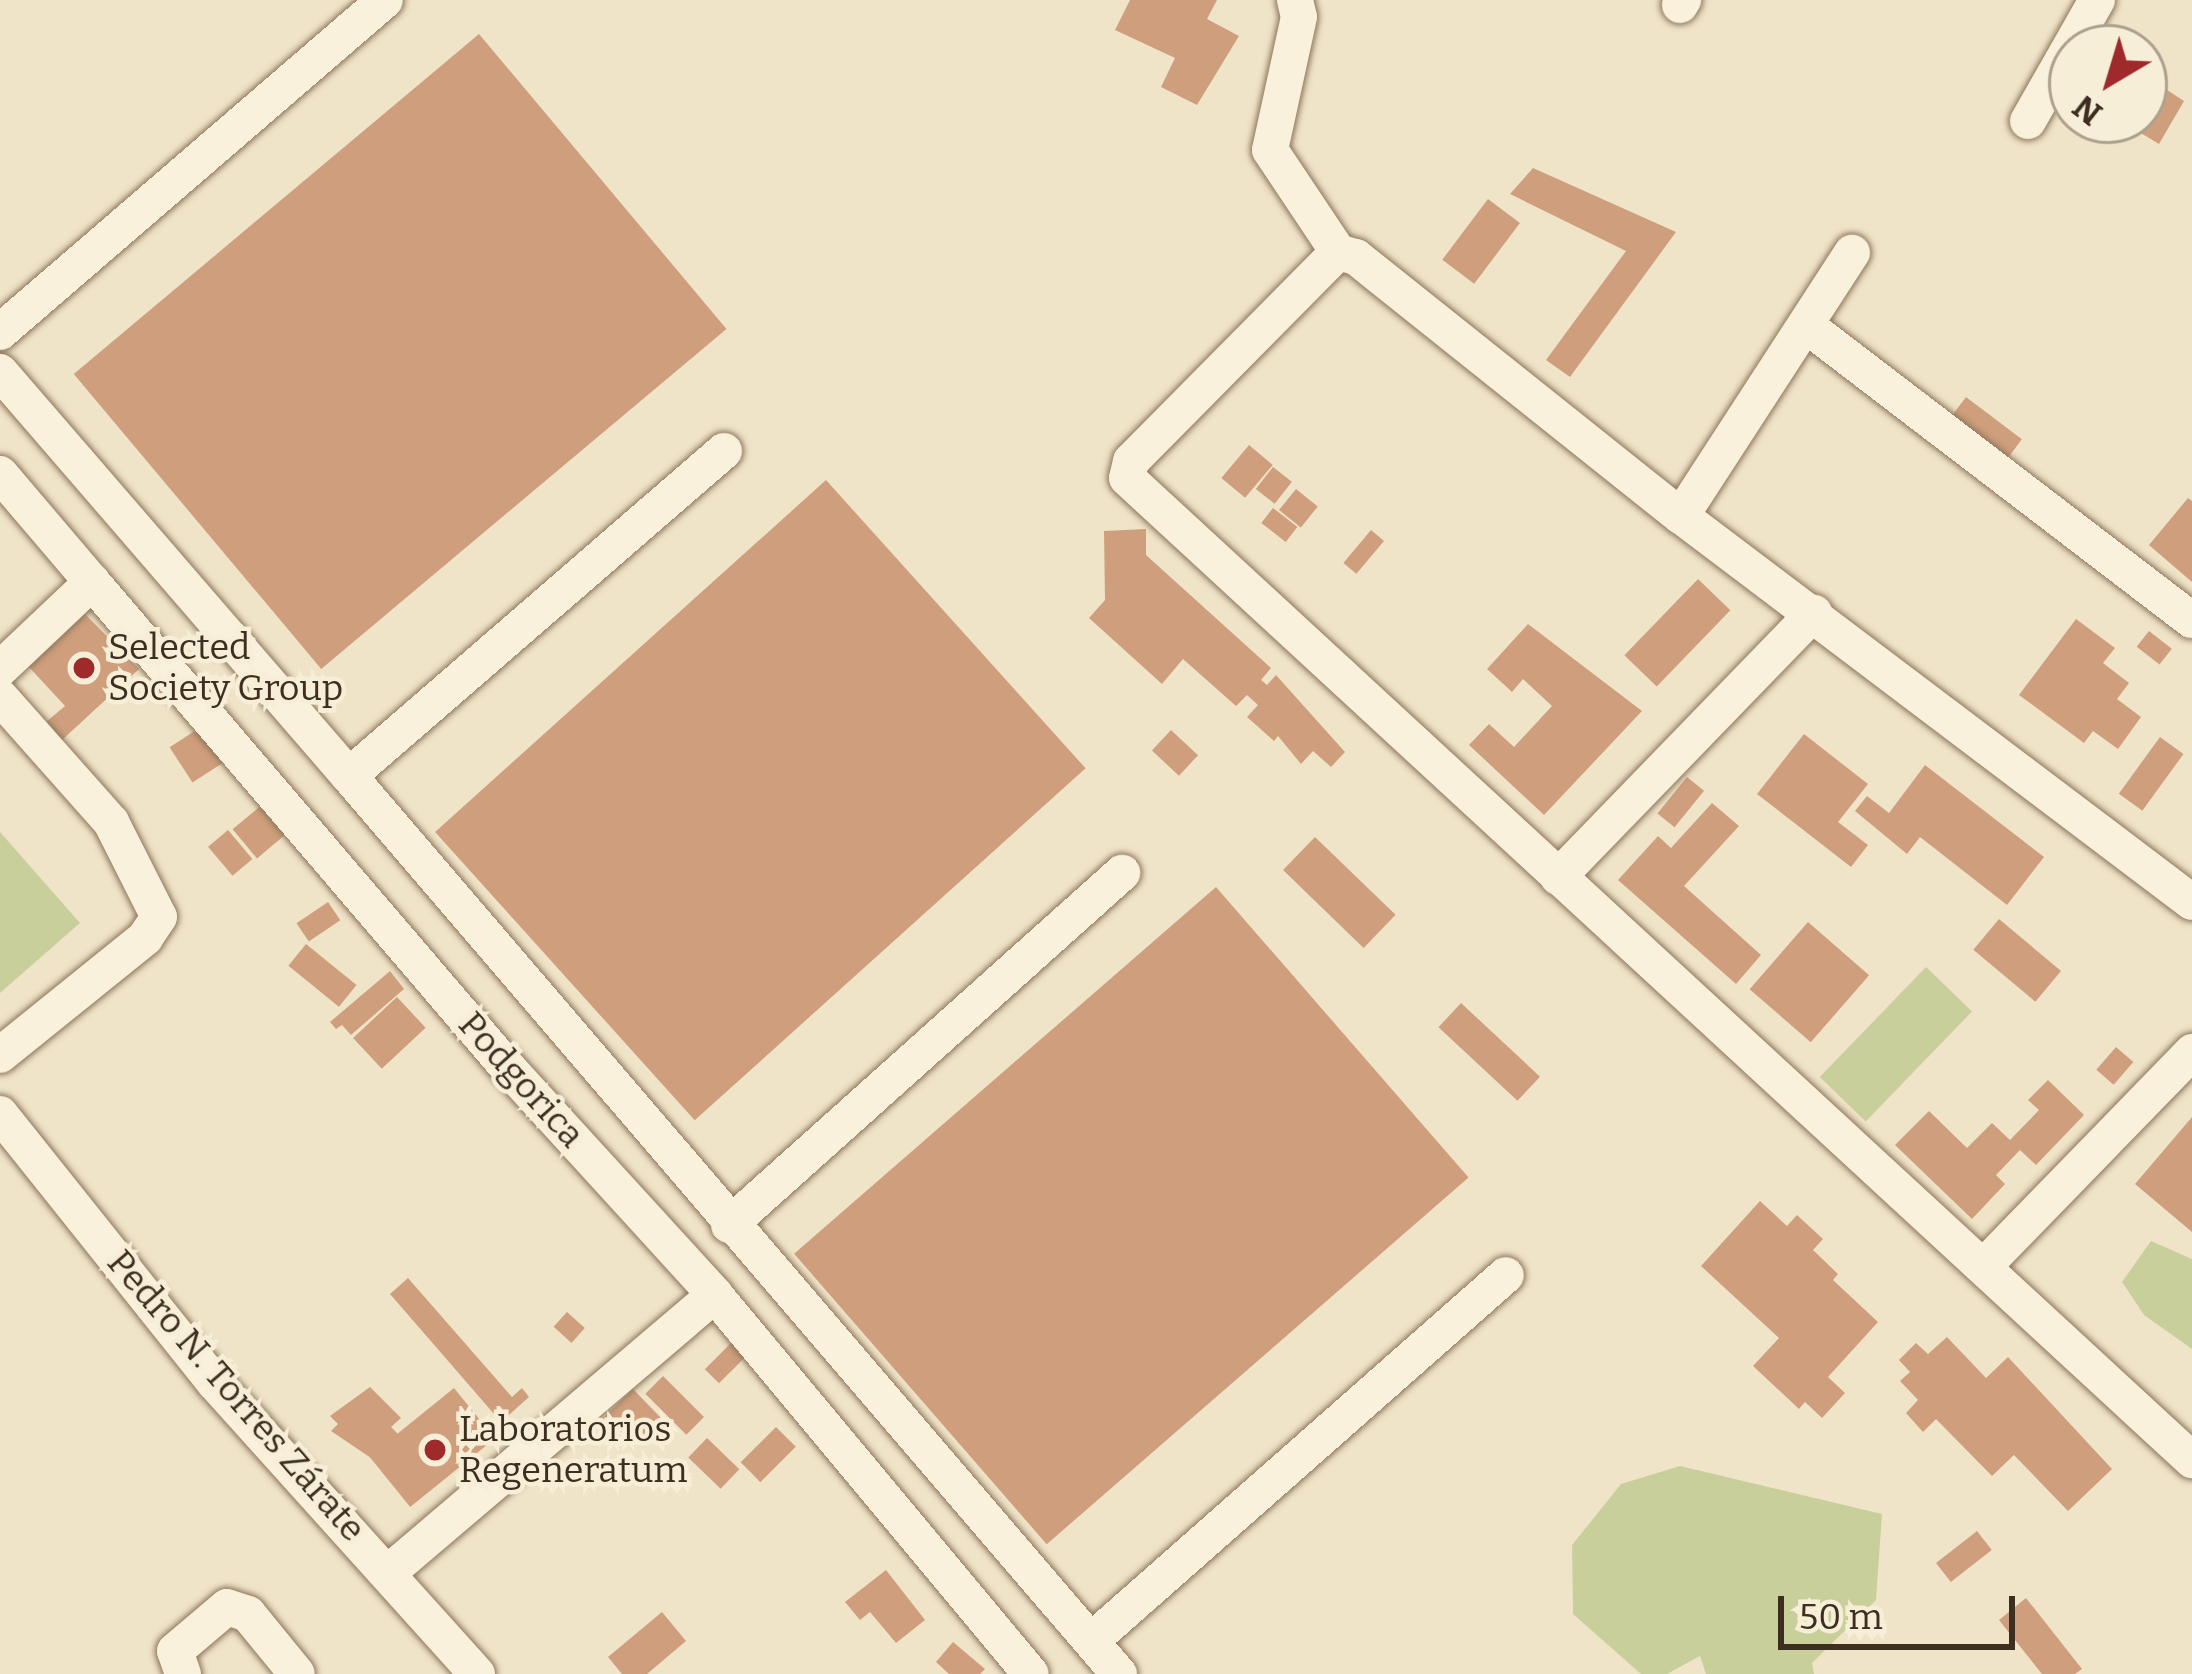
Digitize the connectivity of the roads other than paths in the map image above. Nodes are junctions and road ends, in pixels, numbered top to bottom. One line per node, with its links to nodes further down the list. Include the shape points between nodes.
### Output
1 (385, 0): 8 (street)
2 (1295, 0): 5 (street, via 1299,17 1270,151)
3 (2097, 0): 4 (street)
4 (2028, 121)
5 (1339, 252): 12 (street, via 1356,257); 20 (street, via 1125,473)
6 (1852, 253): 7 (street)
7 (1807, 326): 12 (street); 15 (street)
8 (0, 332)
9 (0, 372): 18 (street)
10 (724, 452): 18 (street)
11 (0, 474): 13 (street, Podgorica)
12 (1681, 516): 14 (street)
13 (92, 582): 16 (street); 28 (street, Podgorica, via 508,1068)
14 (1814, 613): 20 (street); 21 (street)
15 (2192, 620)
16 (0, 669)
17 (0, 697): 23 (street, via 111,822 159,917 145,938)
18 (349, 776): 25 (street)
19 (1122, 873): 25 (street)
20 (1558, 877): 26 (street)
21 (2192, 902)
22 (2192, 1052): 26 (street)
23 (0, 1055)
24 (0, 1114): 30 (street, Pedro N. Torres Zárate, via 214,1382)
25 (729, 1225): 31 (street)
26 (1986, 1264): 29 (street)
27 (1506, 1275): 31 (street)
28 (715, 1295): 30 (street); 35 (street, Podgorica)
29 (2192, 1460)
30 (389, 1572): 34 (street, Pedro N. Torres Zárate)
31 (1091, 1641): 36 (street)
32 (183, 1674): 33 (street, via 175,1651 227,1607 248,1614)
33 (297, 1674)
34 (477, 1674)
35 (1031, 1674)
36 (1119, 1674)

